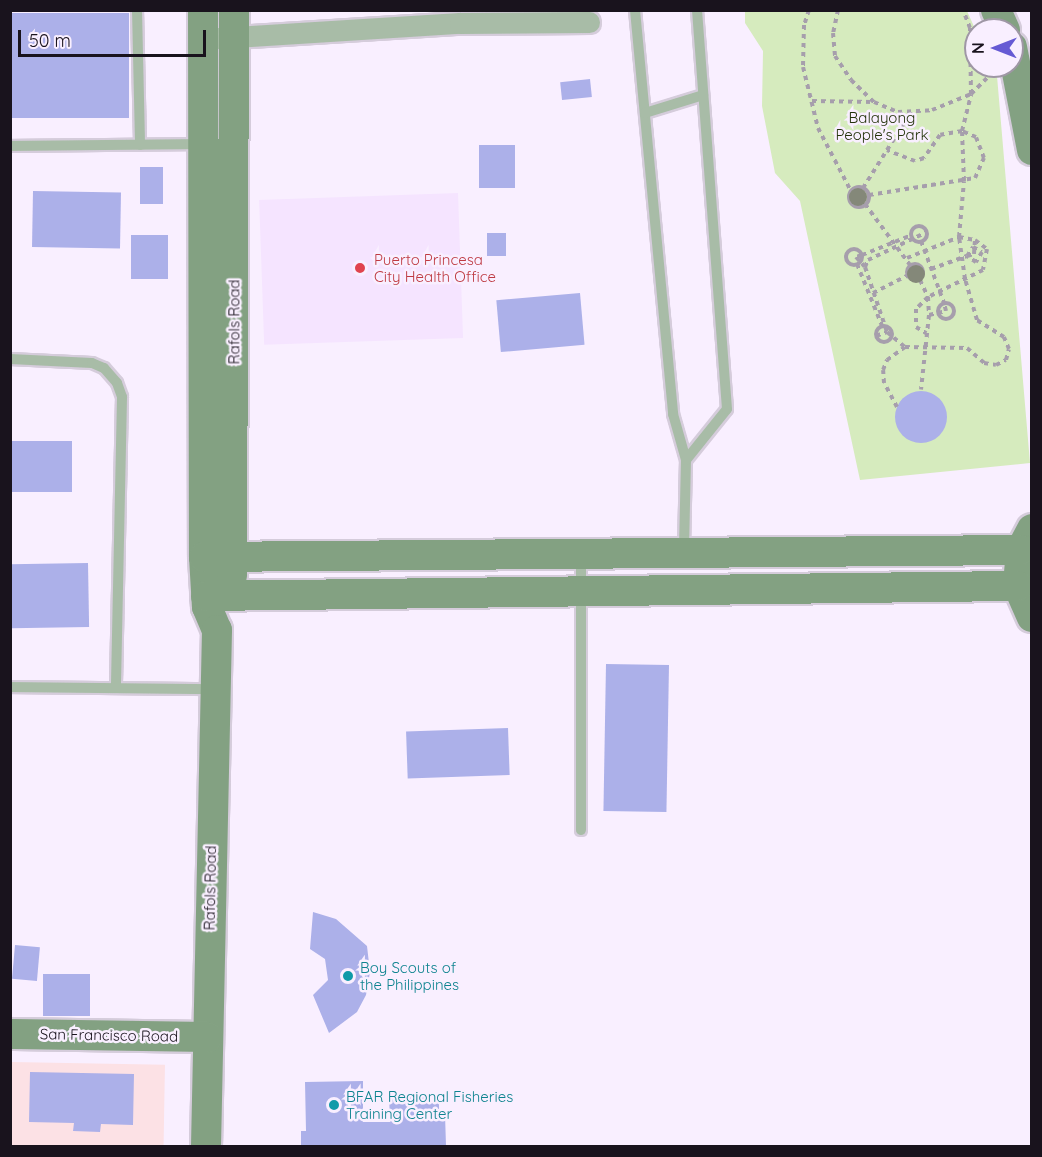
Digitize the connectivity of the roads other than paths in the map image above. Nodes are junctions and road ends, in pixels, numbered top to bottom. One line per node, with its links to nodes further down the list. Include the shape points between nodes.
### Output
1 (137, 10): 11 (lane)
2 (635, 10): 9 (lane)
3 (697, 10): 8 (lane)
4 (589, 22): 5 (street)
5 (234, 24): 6 (street); 19 (street, Rafols Road)
6 (203, 25): 10 (street, Rafols Road)
7 (1021, 78): 13 (street)
8 (703, 95): 9 (lane); 15 (lane, via 727,409)
9 (645, 113): 15 (lane, via 673,414)
10 (205, 144): 11 (lane); 19 (street, Rafols Road)
11 (140, 145): 12 (lane)
12 (10, 146)
13 (1032, 150)
14 (10, 359): 25 (lane, via 92,363 104,368 117,383 122,397)
15 (686, 460): 18 (lane)
16 (1026, 540): 18 (street); 20 (street)
17 (581, 555): 18 (street); 19 (street); 21 (lane)
18 (683, 555)
19 (219, 558): 22 (street, Rafols Road)
20 (1018, 586): 21 (street); 23 (street)
21 (581, 594): 22 (street); 27 (lane)
22 (218, 596): 26 (street, Rafols Road)
23 (1032, 617)
24 (10, 687): 25 (lane)
25 (116, 687): 26 (lane)
26 (213, 689): 29 (street, Rafols Road)
27 (581, 830)
28 (10, 1034): 29 (street, San Francisco Road)
29 (208, 1037): 30 (street, Rafols Road)
30 (206, 1146)

